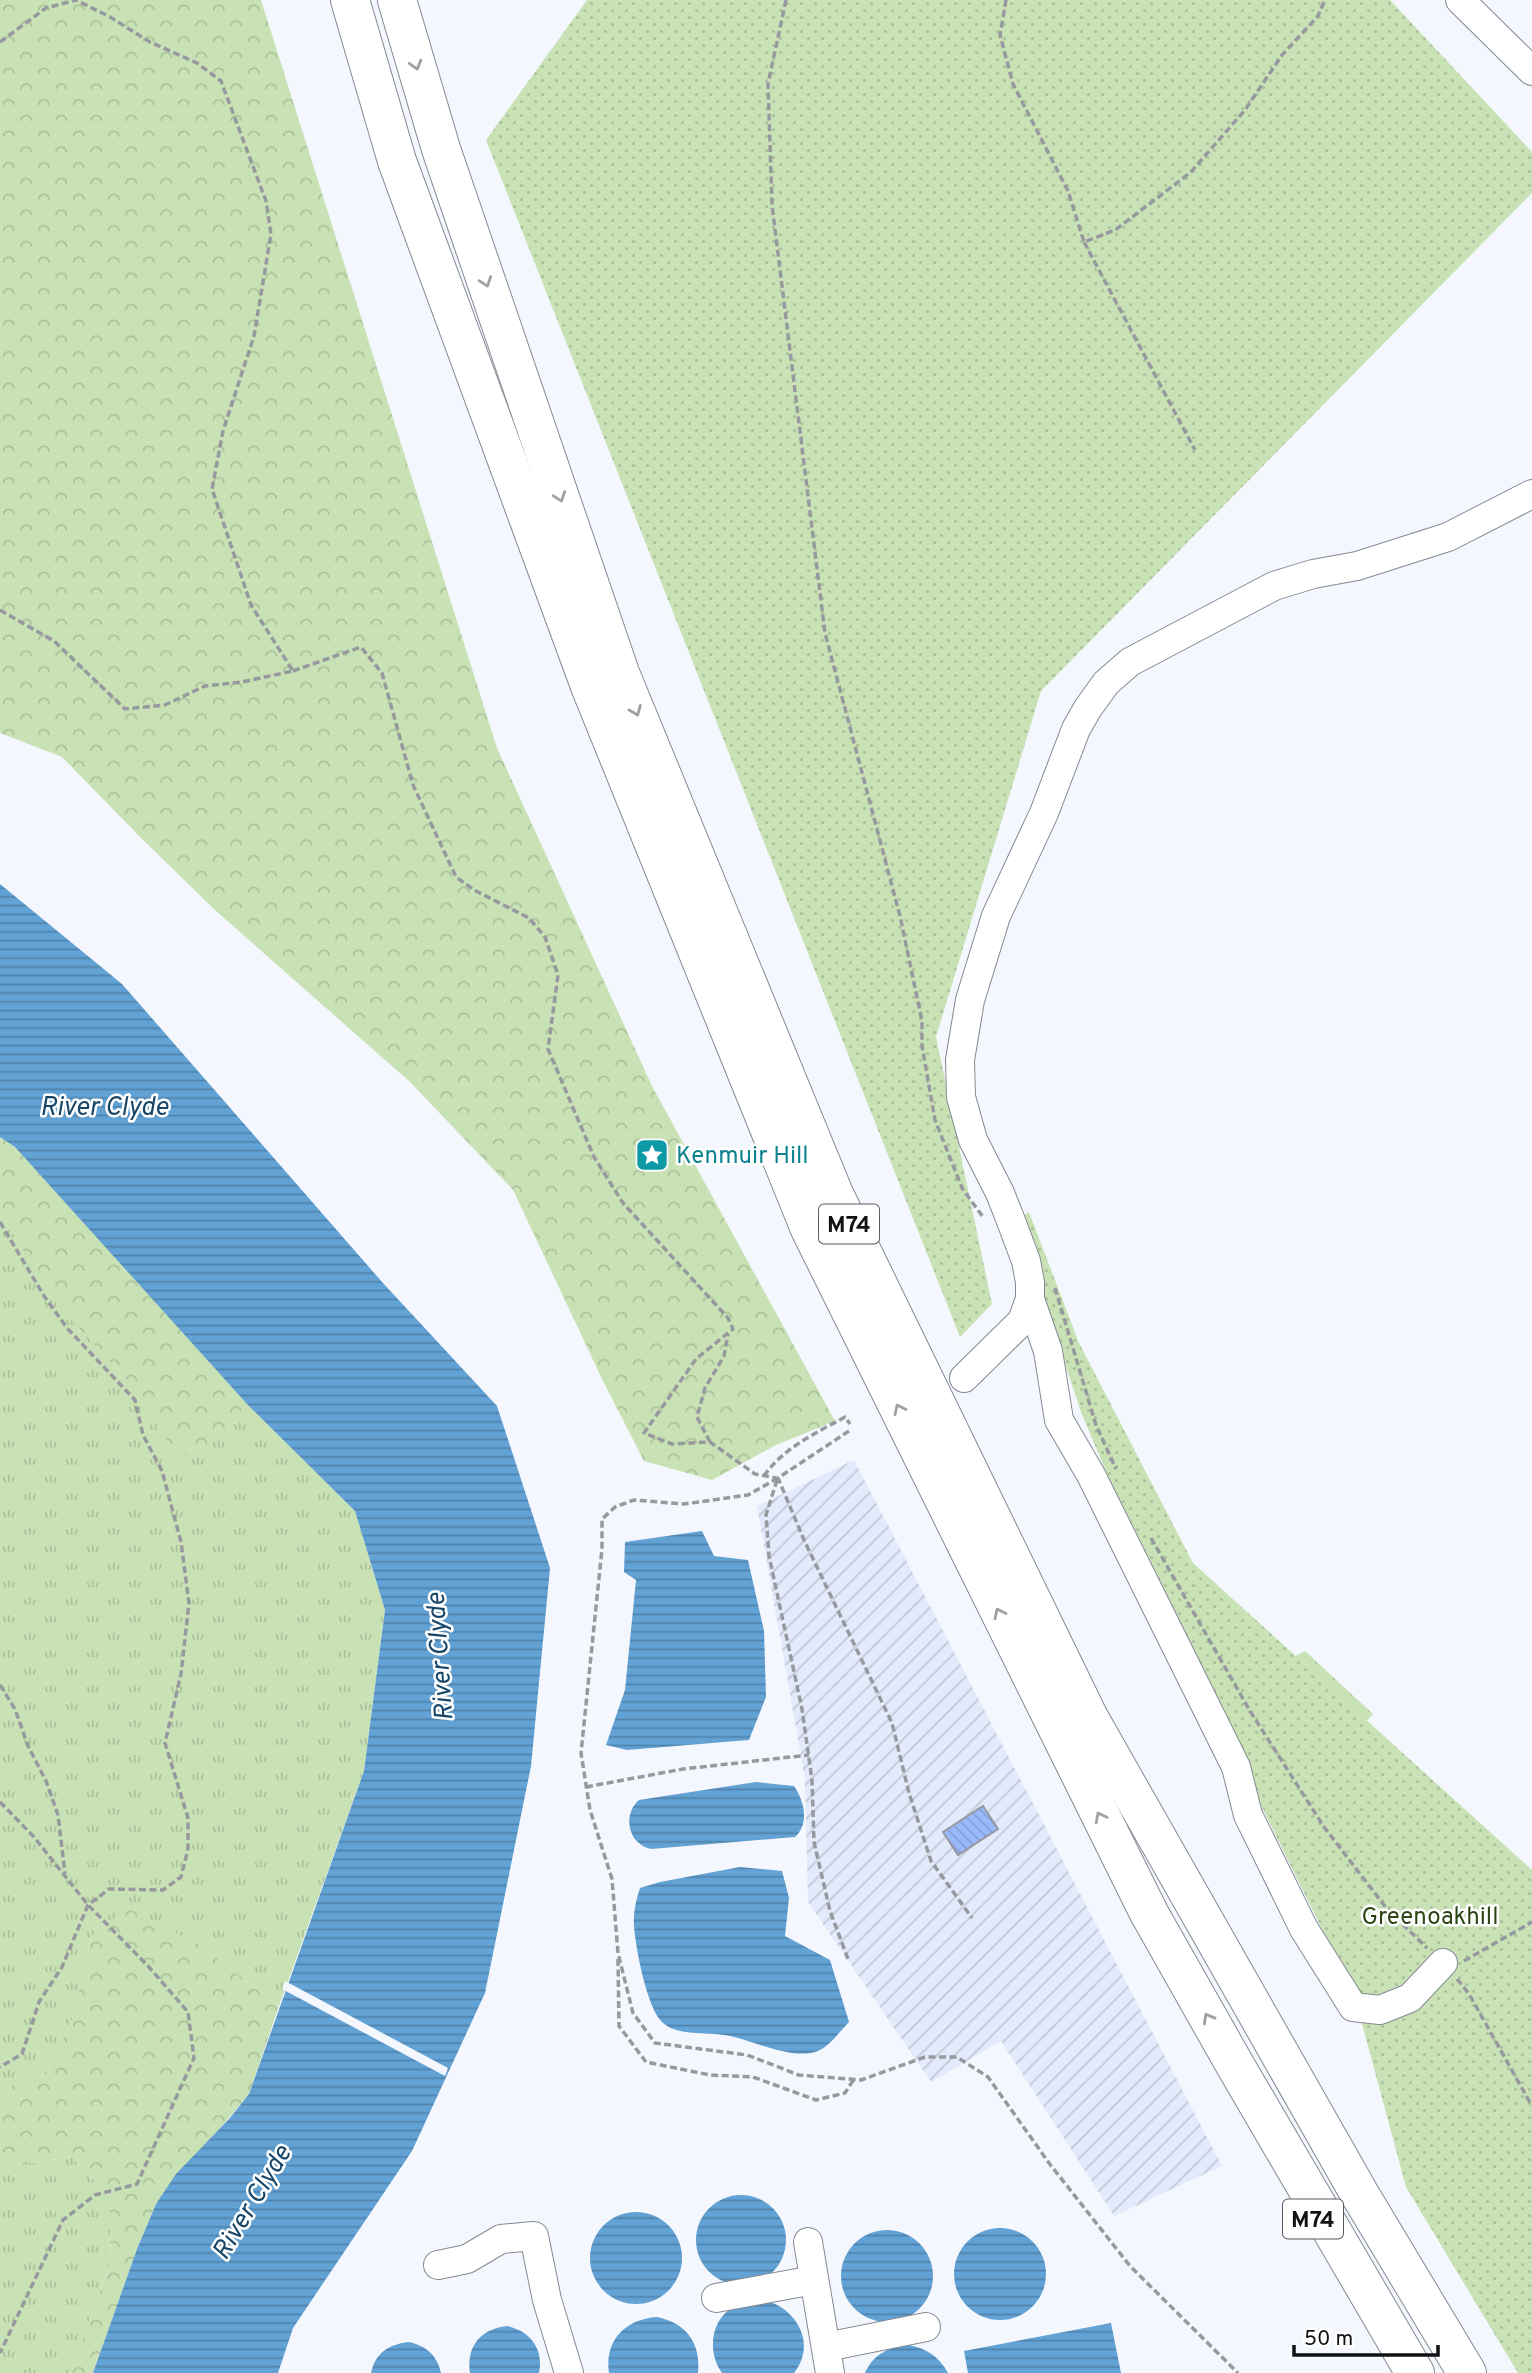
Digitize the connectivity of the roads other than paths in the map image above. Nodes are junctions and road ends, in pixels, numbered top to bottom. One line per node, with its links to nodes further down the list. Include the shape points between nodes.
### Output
1 (350, 0): 9 (highway, M74, one-way to 1, via 1149,1913 810,1229 590,686 397,161)
2 (397, 0): 19 (highway, M74, one-way to 19, via 441,149 620,673 834,1194 1089,1718 1359,2193)
3 (1460, 0): 4 (lane)
4 (1532, 71)
5 (1532, 494): 6 (lane, via 1448,537 1274,586 1130,662 1106,683 1088,708 996,916 970,1000 960,1060 967,1120 1026,1261)
6 (1030, 1299): 7 (lane, via 1022,1321); 8 (lane, via 1048,1350 1059,1420 1091,1475 1236,1767 1248,1815 1304,1929 1353,2007 1380,2010 1410,1998)
7 (964, 1378)
8 (1446, 1966)
9 (1235, 2065): 17 (highway, M74); 18 (highway, M74)
10 (808, 2242): 12 (lane)
11 (438, 2265): 16 (lane, via 467,2259 501,2239 534,2236)
12 (814, 2280): 13 (lane); 15 (lane)
13 (716, 2298)
14 (926, 2327): 15 (lane)
15 (828, 2360)
16 (569, 2373)
17 (1392, 2373)
18 (1415, 2373)
19 (1467, 2373)

